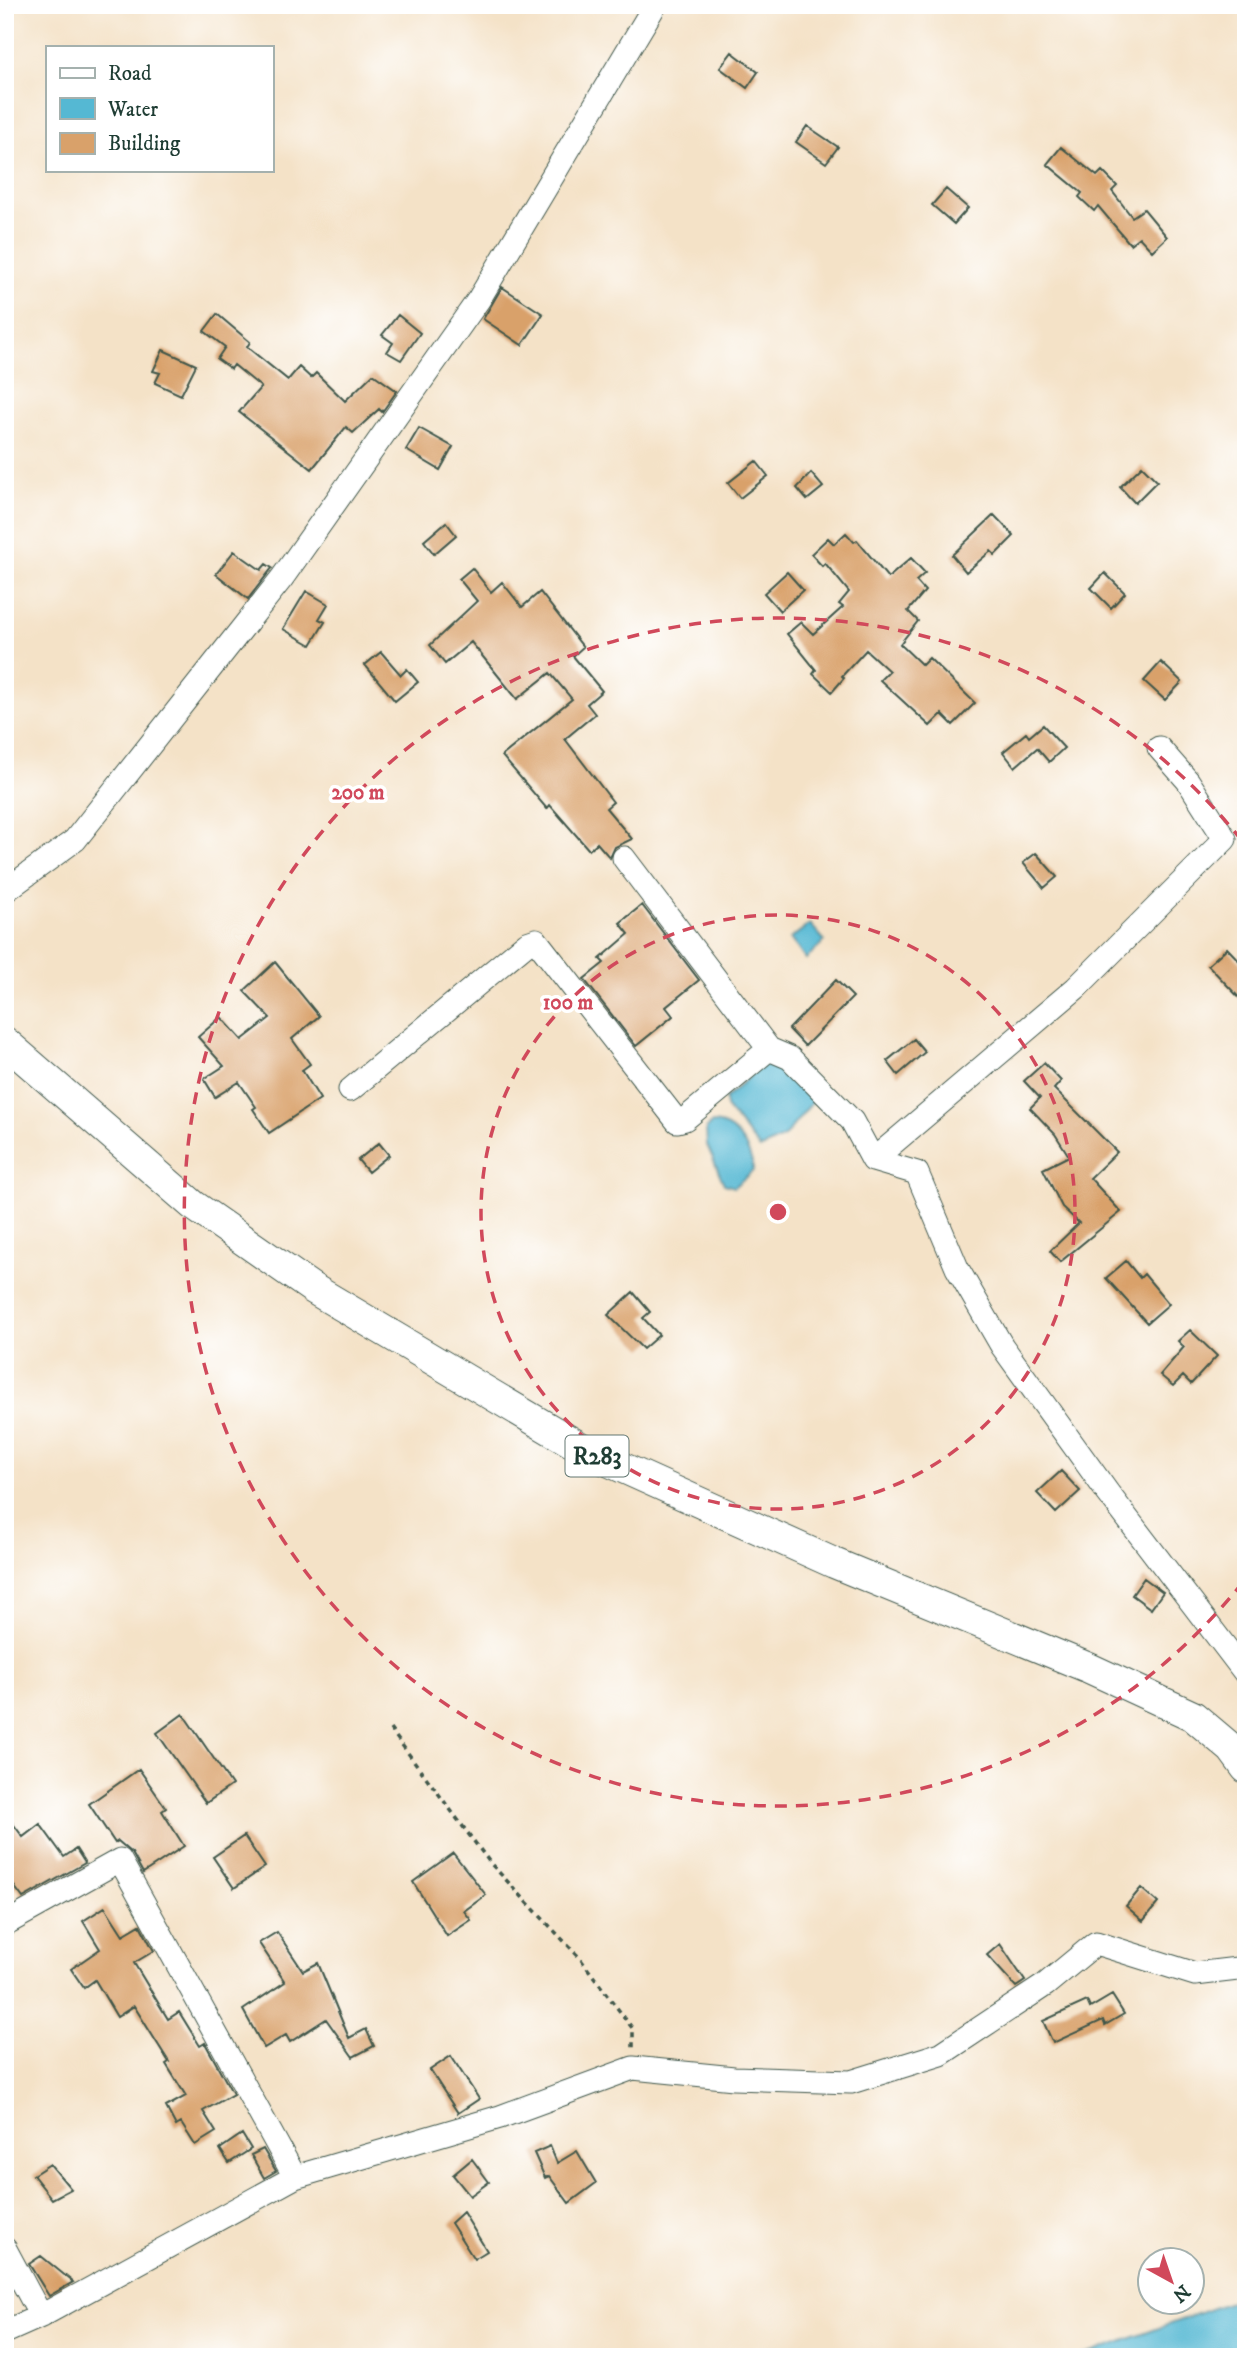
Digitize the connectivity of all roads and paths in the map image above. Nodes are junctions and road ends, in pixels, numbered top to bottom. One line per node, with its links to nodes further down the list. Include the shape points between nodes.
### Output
1 (655, 5): 4 (street, via 478,299 282,578 75,840)
2 (1159, 748): 8 (street, via 1188,781 1225,839 1076,988)
3 (624, 858): 6 (street)
4 (5, 891)
5 (5, 1042): 11 (main road, R283, via 193,1205 312,1288 590,1453 1193,1716 1232,1749)
6 (769, 1049): 7 (street, via 677,1121 536,940); 8 (street, via 790,1058 852,1121)
7 (350, 1090)
8 (873, 1160): 9 (street, via 917,1173 957,1268 1002,1346)
9 (1246, 1674)
10 (390, 1730): 14 (path, via 491,1864 579,1957 633,2029)
11 (1246, 1768)
12 (5, 1924): 15 (street, via 120,1860)
13 (1246, 1968): 14 (street, via 1195,1974 1096,1943 1045,1986 941,2054 851,2082 734,2078)
14 (633, 2068): 15 (street, via 500,2117)
15 (295, 2177): 17 (street)
16 (5, 2249): 17 (street)
17 (41, 2316): 18 (street)
18 (5, 2332)

